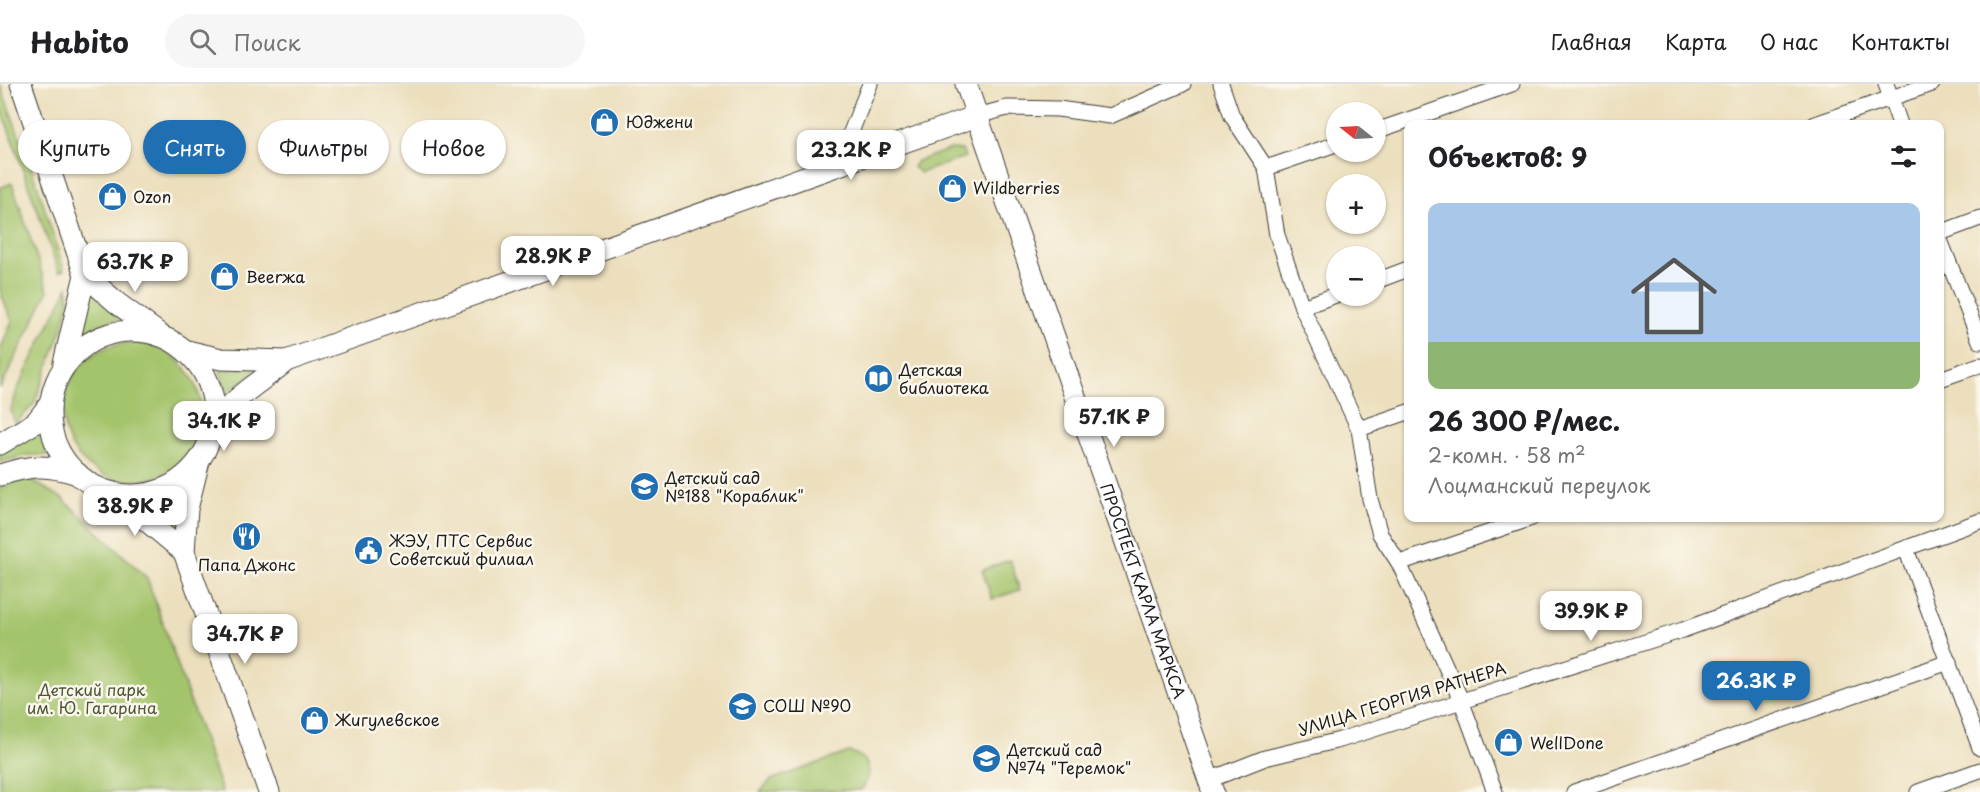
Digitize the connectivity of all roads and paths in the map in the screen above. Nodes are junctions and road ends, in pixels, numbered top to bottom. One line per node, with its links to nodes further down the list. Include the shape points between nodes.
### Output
1 (21, 84): 22 (street)
2 (870, 84): 16 (street)
3 (966, 84): 9 (street, ПРОСПЕКТ КАРЛА МАРКСА)
4 (1183, 84): 9 (street, via 1110,116 1007,108)
5 (1221, 84): 17 (street, via 1232,116)
6 (1512, 84): 10 (street)
7 (1932, 84): 8 (street)
8 (1889, 91): 11 (street); 12 (street)
9 (977, 116): 16 (street); 51 (street, ПРОСПЕКТ КАРЛА МАРКСА)
10 (1408, 120)
11 (1824, 120)
12 (1899, 120)
13 (1404, 121): 14 (street)
14 (1386, 128)
15 (1326, 147): 17 (street)
16 (838, 165): 29 (street)
17 (1266, 168): 25 (street, via 1277,235)
18 (1980, 218): 19 (street)
19 (1944, 232)
20 (1944, 250): 27 (street)
21 (1404, 270): 23 (street)
22 (85, 275): 26 (street); 30 (street)
23 (1386, 277)
24 (1326, 299): 25 (street)
25 (1302, 307): 36 (street)
26 (163, 337): 28 (street); 30 (street, via 135,332 106,335 84,345)
27 (1980, 341)
28 (187, 351): 29 (street, via 221,360); 35 (street, via 204,374 213,405)
29 (286, 361): 35 (street, via 237,397)
30 (64, 363): 33 (street)
31 (1980, 365): 32 (street)
32 (1944, 378)
33 (50, 404): 37 (street, via 36,422); 39 (street, via 51,427 60,451)
34 (1404, 413): 36 (street)
35 (212, 429): 38 (street)
36 (1359, 429): 46 (street, via 1380,534)
37 (0, 444)
38 (200, 460): 41 (street, via 176,482 152,493); 45 (street, via 187,509)
39 (78, 474): 40 (street, via 54,466 33,466); 41 (street)
40 (0, 475)
41 (113, 493): 45 (street)
42 (1980, 521): 44 (street, УЛИЦА ГЕОРГИЯ РАТНЕРА)
43 (1520, 522): 46 (street)
44 (1906, 549): 47 (street); 48 (street, УЛИЦА ГЕОРГИЯ РАТНЕРА, via 1683,630)
45 (184, 552): 52 (street)
46 (1398, 563): 48 (street)
47 (1949, 662): 49 (street); 54 (street)
48 (1461, 700): 51 (street, УЛИЦА ГЕОРГИЯ РАТНЕРА, via 1340,740 1264,758); 53 (street)
49 (1980, 748)
50 (1980, 770): 55 (street)
51 (1211, 786)
52 (269, 792)
53 (1495, 792)
54 (1574, 792)
55 (1918, 792)

